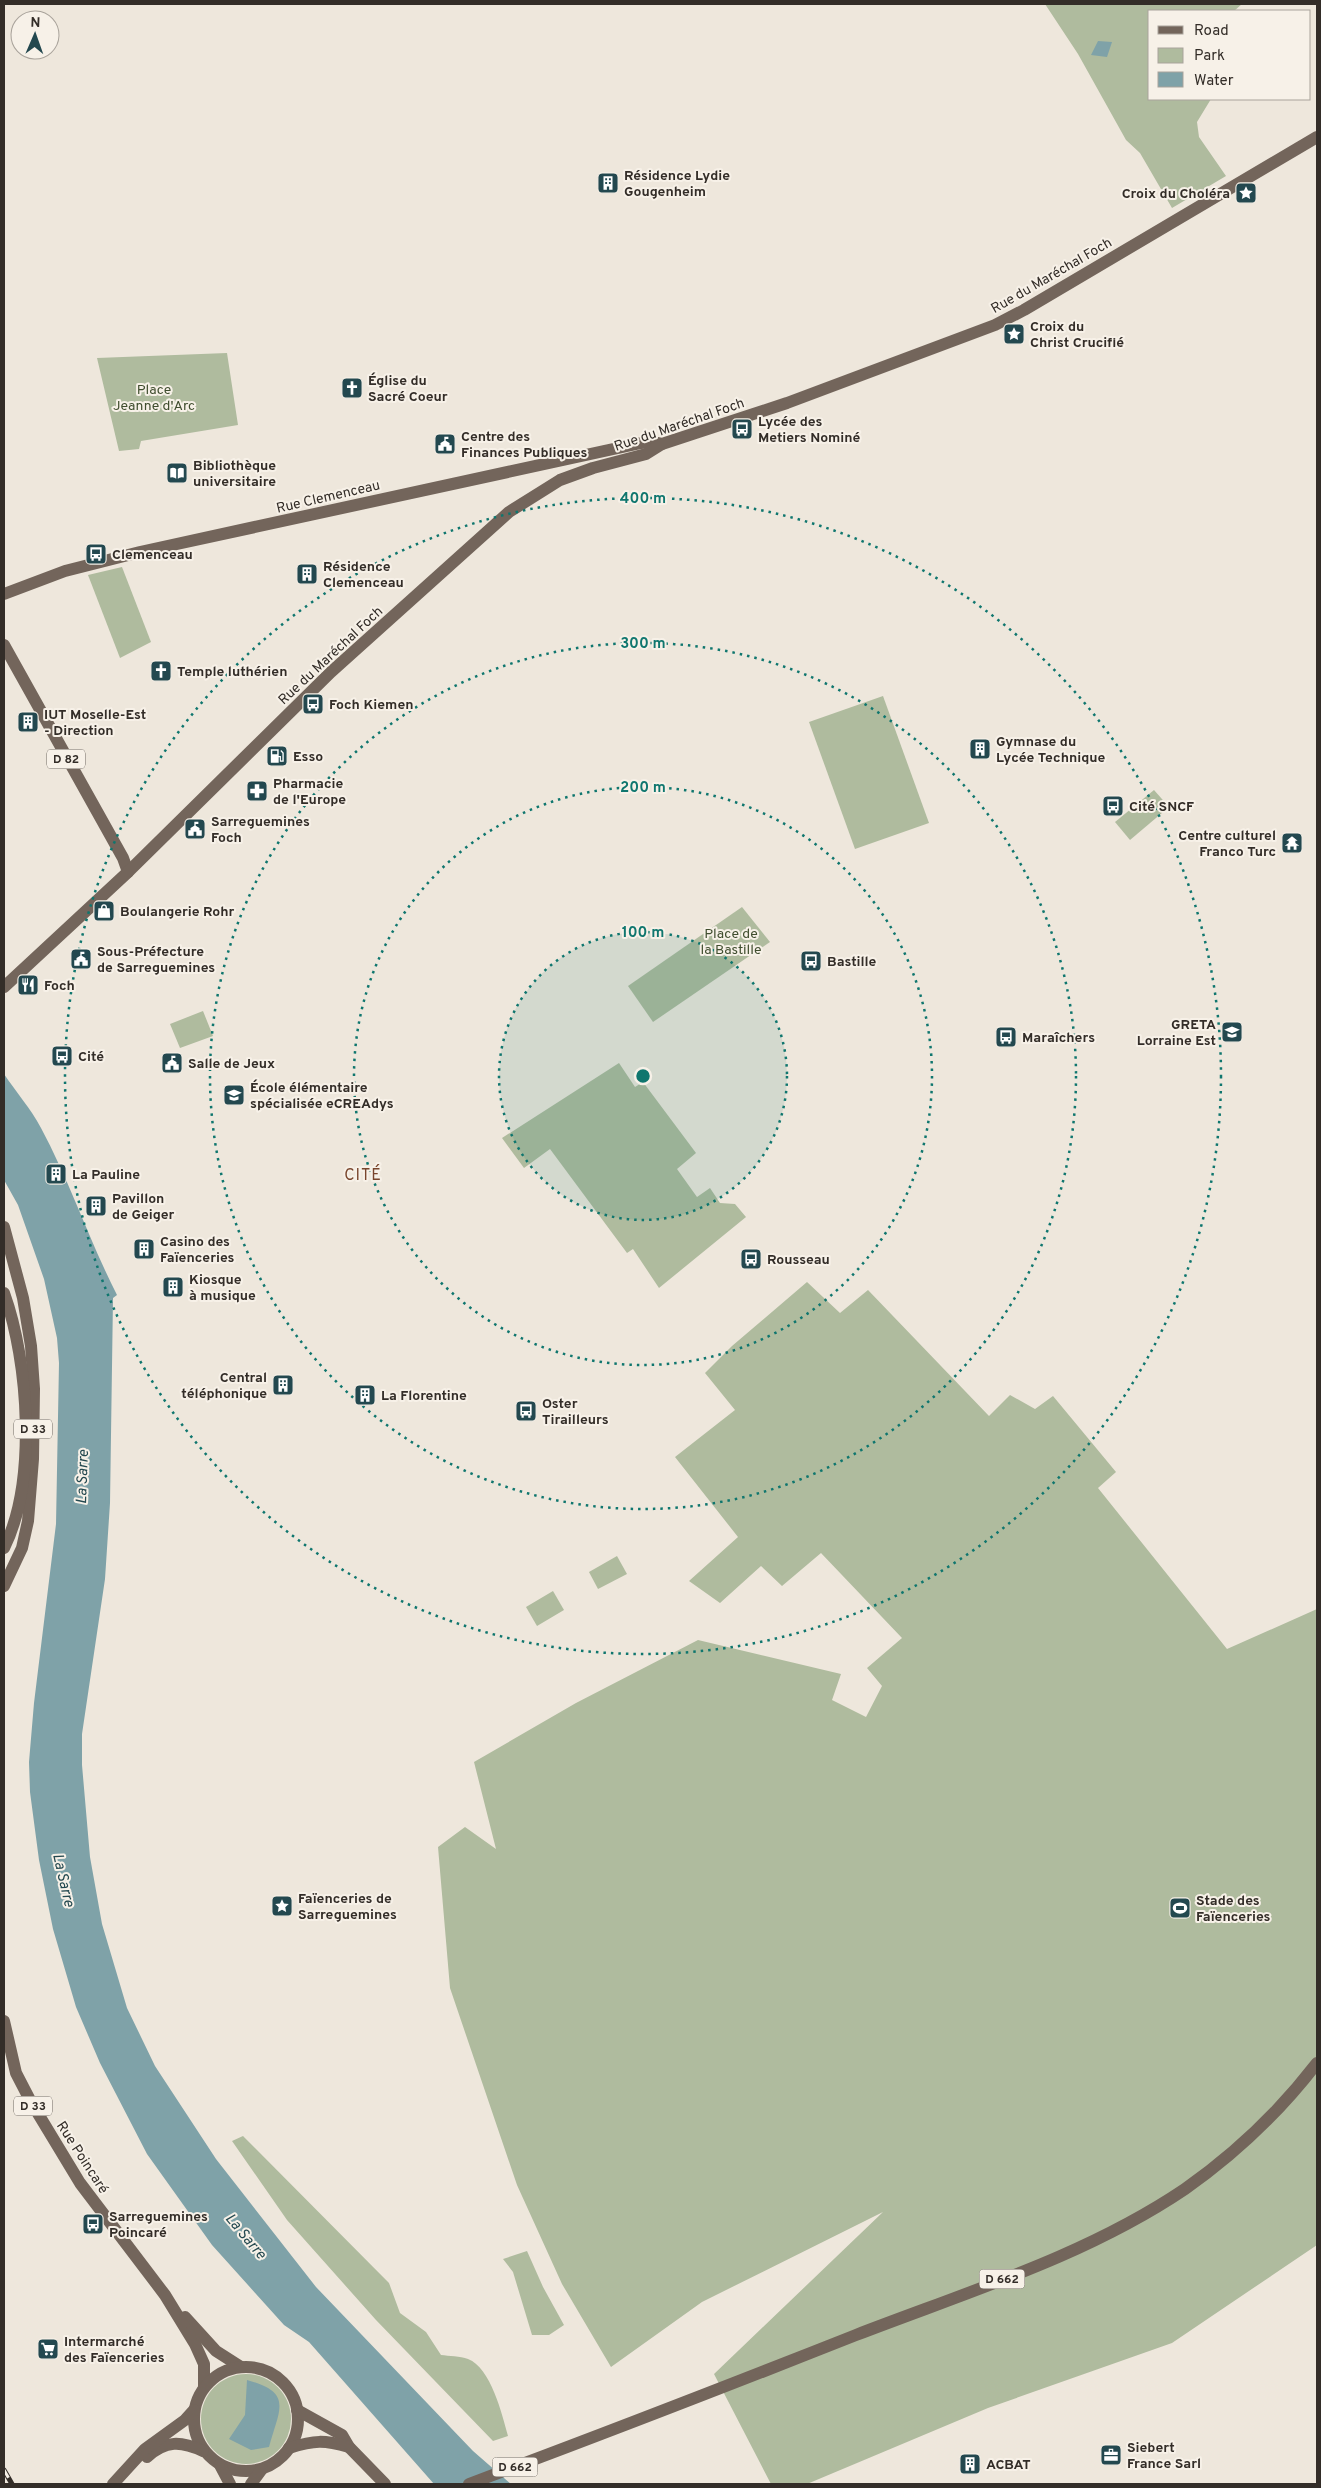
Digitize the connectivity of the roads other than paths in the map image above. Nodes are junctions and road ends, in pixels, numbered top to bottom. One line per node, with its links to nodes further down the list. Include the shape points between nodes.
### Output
1 (1317, 137): 2 (main road, Rue du Maréchal Foch, via 996,325 787,403)
2 (662, 444): 3 (main road, Rue Clemenceau, via 641,443); 5 (main road, Rue du Maréchal Foch, via 646,454)
3 (588, 454): 4 (main road, Rue Clemenceau); 5 (main road)
4 (562, 459): 6 (main road, via 570,470); 7 (main road, Rue Clemenceau, via 140,552 65,571)
5 (593, 468): 6 (main road, Rue du Maréchal Foch)
6 (570, 477): 9 (main road, Rue du Maréchal Foch, via 520,504 475,541 331,672)
7 (4, 594)
8 (4, 645): 9 (main road, D 82)
9 (128, 872): 10 (main road, Rue du Maréchal Foch)
10 (4, 987)
11 (4, 1227): 14 (main road, D 33, via 23,1298 32,1360 31,1498 22,1548)
12 (4, 1293): 13 (main road, D 33, via 20,1348 25,1401 22,1486 14,1525)
13 (4, 1548)
14 (4, 1586)
15 (4, 2021): 17 (main road, Rue Poincaré / D 33, via 16,2073 31,2102 80,2183)
16 (1317, 2063): 31 (main road, D 662, via 1268,2118 1216,2165 1185,2188 1094,2240 1012,2275)
17 (164, 2295): 18 (main road, Rue Poincaré / D 33, via 216,2351); 19 (main road, Rue Poincaré / D 33, via 200,2353 204,2364)
18 (241, 2367): 19 (main road, via 220,2373); 21 (main road, via 263,2370 278,2378 289,2390)
19 (204, 2386): 20 (main road)
20 (194, 2410): 24 (main road, via 194,2431); 27 (main road, via 145,2449)
21 (297, 2410): 22 (main road, via 342,2435); 23 (main road, via 297,2430)
22 (349, 2447): 23 (main road, via 312,2441); 30 (main road)
23 (289, 2448): 26 (main road, via 278,2460)
24 (204, 2451): 25 (main road); 27 (main road, via 178,2442 163,2445)
25 (220, 2465): 26 (main road, via 241,2471); 28 (main road)
26 (262, 2469): 29 (main road)
27 (115, 2484)
28 (230, 2484)
29 (251, 2484)
30 (385, 2484)
31 (469, 2484)

